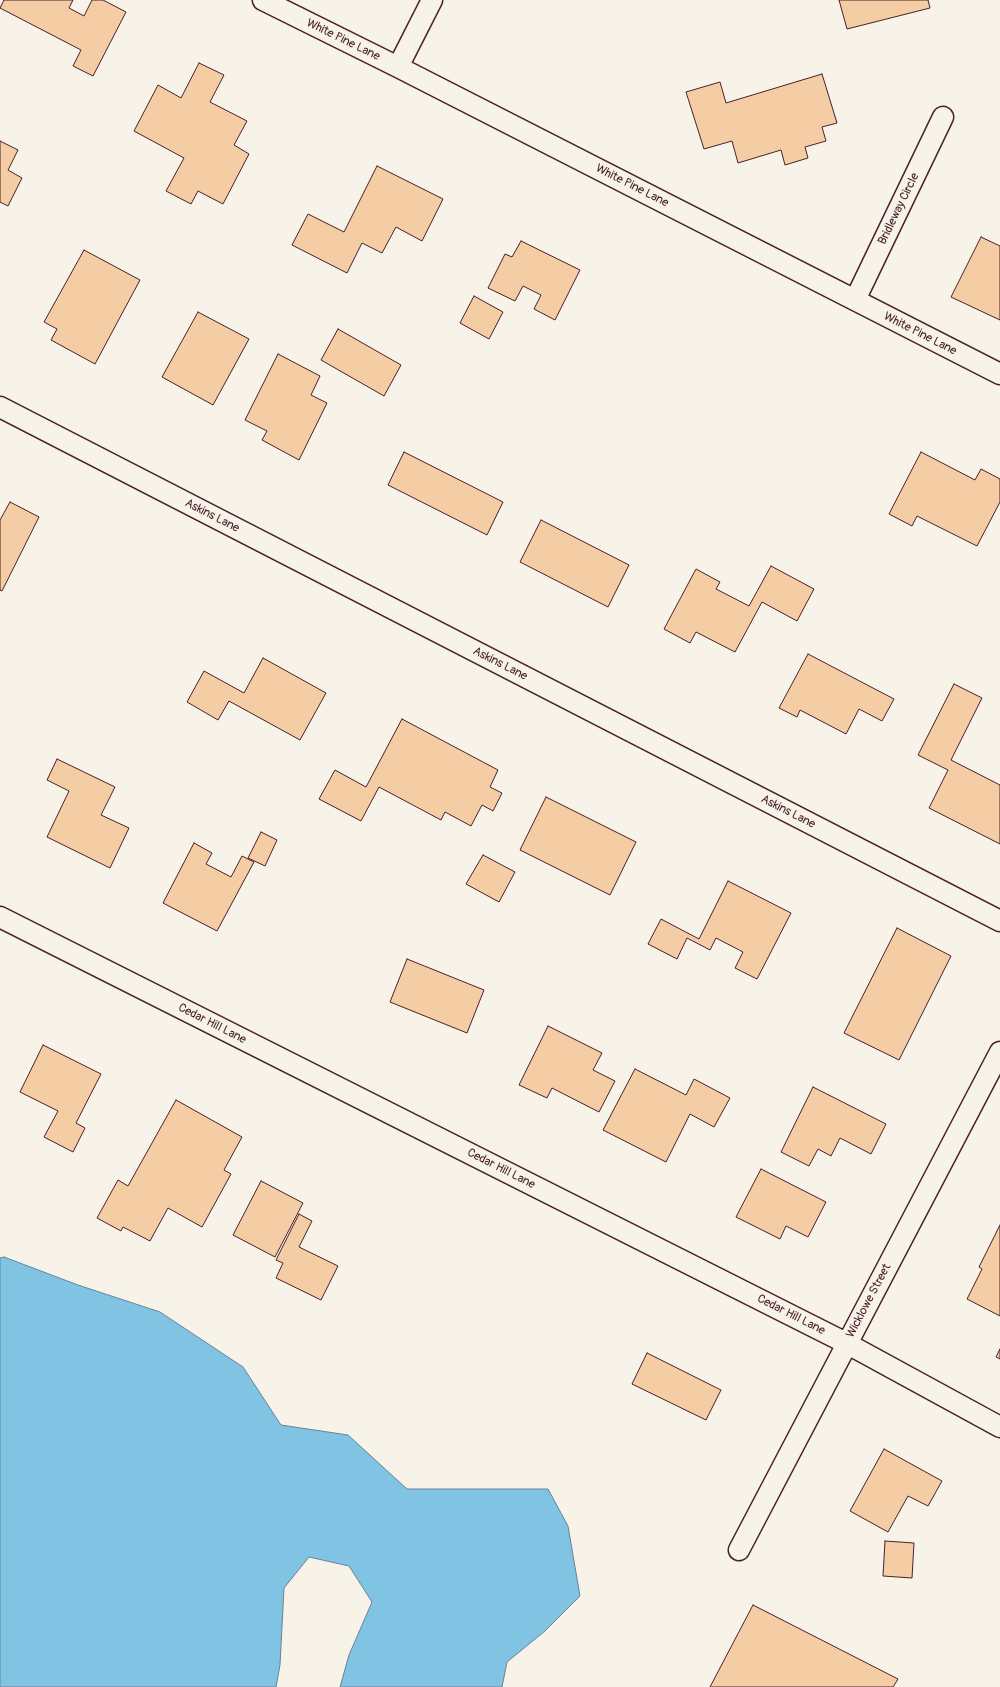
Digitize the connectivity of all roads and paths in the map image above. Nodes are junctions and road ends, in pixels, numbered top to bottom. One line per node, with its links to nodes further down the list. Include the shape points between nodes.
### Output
1 (263, 0): 3 (street, White Pine Lane)
2 (432, 0): 3 (street)
3 (398, 67): 5 (street, White Pine Lane)
4 (943, 117): 5 (street, Bridleway Circle)
5 (855, 300): 6 (street, White Pine Lane)
6 (1000, 374)
7 (0, 407): 9 (street, Askins Lane)
8 (0, 917): 11 (street, Cedar Hill Lane)
9 (1000, 921)
10 (1000, 1052): 11 (street, Wicklowe Street)
11 (846, 1343): 12 (street, Cedar Hill Lane); 13 (street, Wicklowe Street)
12 (1000, 1427)
13 (739, 1550)

